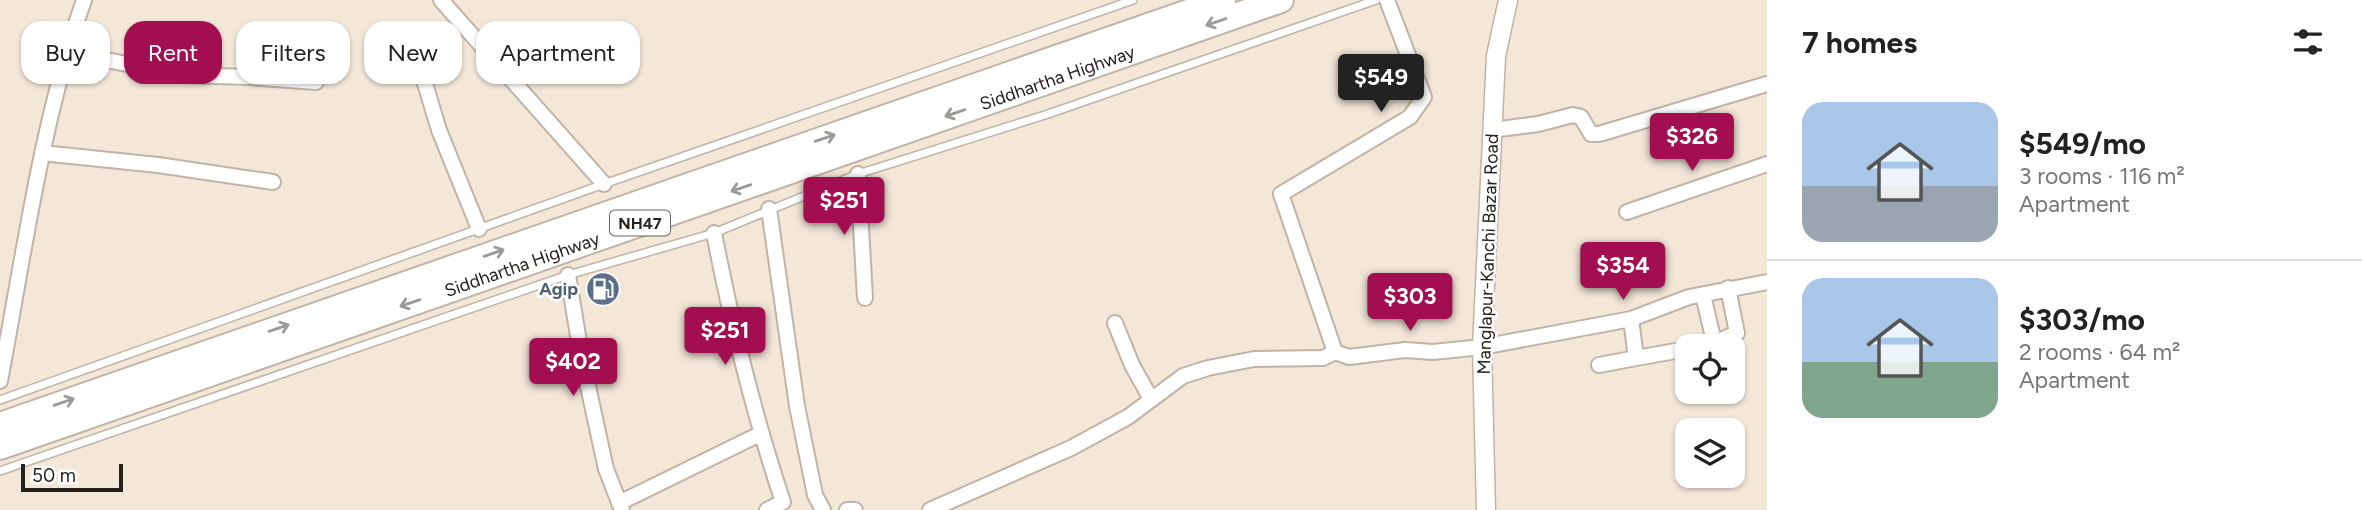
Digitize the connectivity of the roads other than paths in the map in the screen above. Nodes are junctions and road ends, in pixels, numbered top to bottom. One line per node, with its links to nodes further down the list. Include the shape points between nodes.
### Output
1 (84, 0): 9 (street)
2 (441, 0): 20 (street)
3 (1133, 0): 20 (lane)
4 (1223, 0): 42 (highway, Siddhartha Highway / NH47, one-way to 4)
5 (1281, 0): 44 (highway, Siddhartha Highway / NH47, one-way to 44)
6 (1376, 0): 18 (lane, via 1048,114)
7 (1387, 0): 36 (street, via 1424,97 1410,117 1281,194)
8 (1507, 0): 15 (street, Manglapur-Kanchi Bazar Road, via 1496,56)
9 (77, 21)
10 (110, 61): 11 (street, via 182,75)
11 (236, 77)
12 (1767, 83): 15 (street, via 1599,134 1591,134 1581,117 1573,115)
13 (58, 84): 16 (street)
14 (425, 84): 23 (street)
15 (1492, 130): 34 (street, Manglapur-Kanchi Bazar Road)
16 (42, 153): 19 (street, via 158,164); 39 (street)
17 (1767, 164): 22 (street)
18 (858, 174): 21 (lane); 29 (street)
19 (273, 182)
20 (604, 184): 23 (lane)
21 (769, 209): 24 (lane); 48 (street, via 797,406 815,495)
22 (1627, 212)
23 (479, 229): 41 (lane)
24 (714, 233): 25 (lane); 43 (street)
25 (568, 275): 45 (lane); 46 (street, via 606,469)
26 (1767, 282): 27 (street)
27 (1728, 288): 28 (street); 33 (street)
28 (1703, 295): 30 (street); 32 (street)
29 (865, 298)
30 (1631, 319): 34 (street); 37 (street)
31 (1115, 323): 40 (street)
32 (1712, 334)
33 (1735, 334)
34 (1482, 347): 36 (street, via 1349,357); 52 (street, Manglapur-Kanchi Bazar Road)
35 (1675, 351): 37 (street)
36 (1335, 352): 40 (street, via 1323,358 1254,359 1208,368 1183,376)
37 (1636, 358): 38 (street)
38 (1599, 365)
39 (0, 381)
40 (1151, 399): 51 (street, via 1071,448)
41 (0, 400)
42 (0, 425)
43 (760, 433): 46 (street); 47 (street, via 783,502)
44 (0, 447)
45 (0, 471)
46 (620, 506)
47 (767, 510)
48 (823, 510)
49 (847, 510): 50 (street)
50 (855, 510)
51 (930, 510)
52 (1486, 510)

